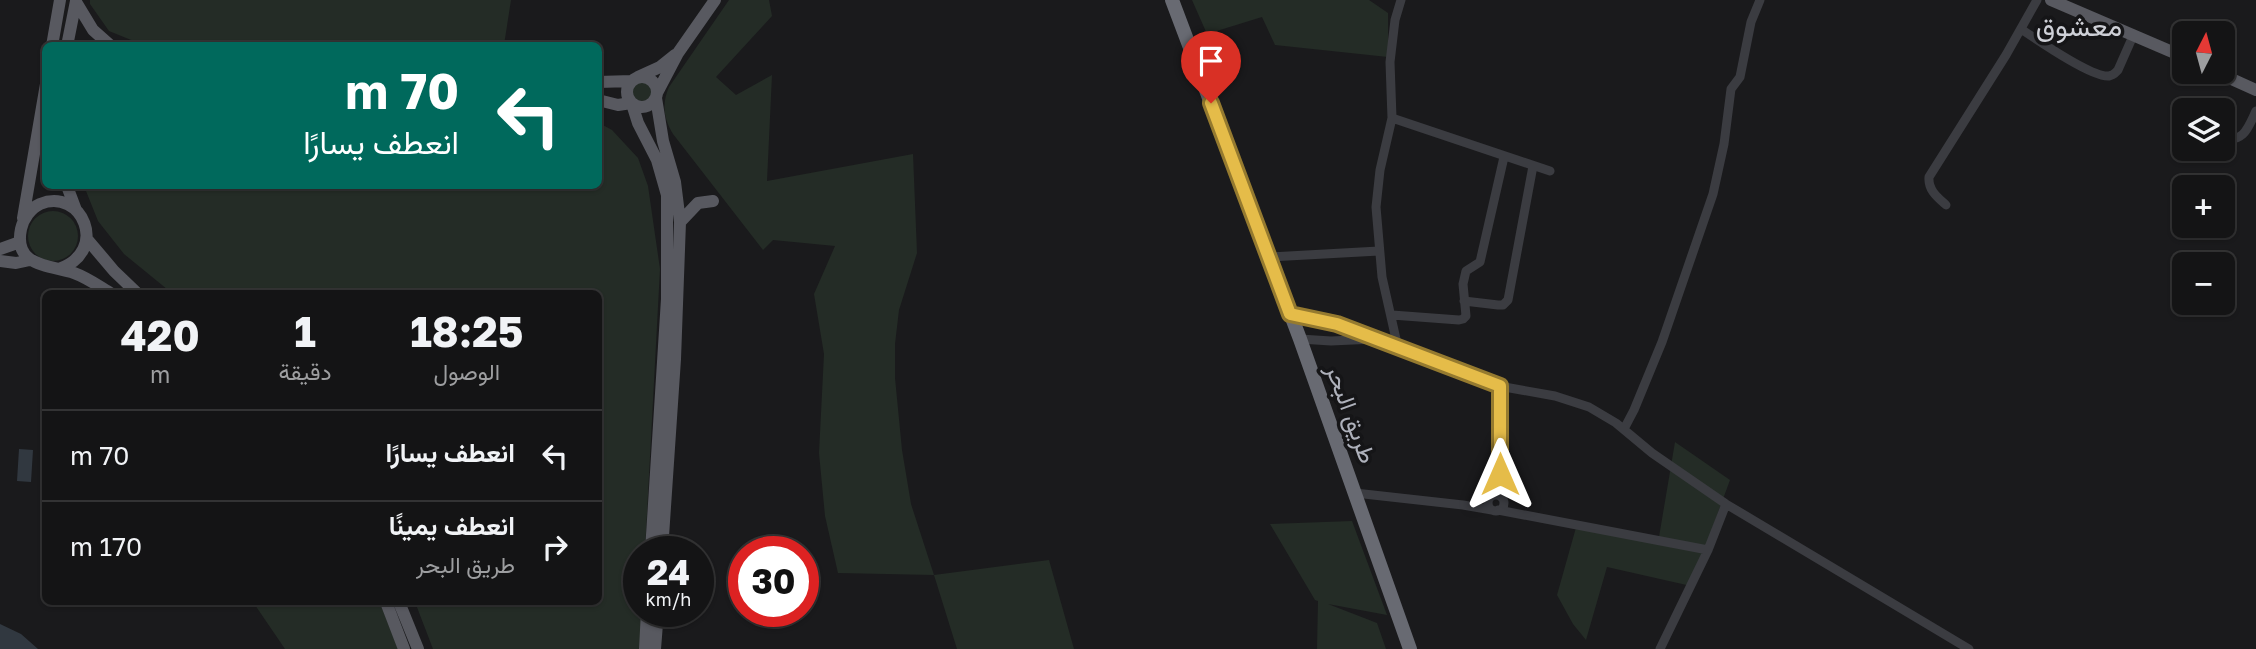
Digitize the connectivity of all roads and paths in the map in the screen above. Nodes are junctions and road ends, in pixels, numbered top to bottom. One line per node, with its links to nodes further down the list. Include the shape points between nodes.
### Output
1 (60, 0): 11 (main road)
2 (715, 0): 15 (main road)
3 (1172, 0): 41 (highway, طريق البحر)
4 (1401, 0): 25 (street, via 1390,62)
5 (1760, 0): 54 (street, via 1741,72 1731,89 1713,194 1662,342)
6 (2037, 0): 9 (street)
7 (76, 1): 12 (main road); 13 (main road, via 93,30)
8 (2059, 2): 10 (main road)
9 (2021, 29): 10 (street, via 2104,76 2118,70); 32 (street, via 1929,177 1934,194)
10 (2133, 36): 14 (main road)
11 (53, 42)
12 (68, 42)
13 (106, 42)
14 (2172, 52)
15 (678, 53): 16 (main road); 20 (main road)
16 (635, 79): 18 (main road); 20 (main road, via 652,80); 22 (main road, via 627,89)
17 (2235, 81): 19 (main road)
18 (602, 82)
19 (2256, 90)
20 (656, 96): 22 (main road, via 648,106); 35 (main road, via 676,182)
21 (602, 101): 22 (main road)
22 (632, 103): 40 (main road, via 663,176)
23 (42, 108): 34 (main road)
24 (2256, 111): 26 (street, via 2241,138)
25 (1392, 118): 27 (street); 39 (street, via 1376,207)
26 (2235, 140)
27 (1504, 157): 28 (street); 47 (street, via 1480,262 1466,271)
28 (1533, 166): 29 (street); 47 (street, via 1508,300 1503,305)
29 (1550, 172)
30 (67, 189): 33 (main road)
31 (713, 201): 35 (main road, via 698,203)
32 (1946, 205)
33 (76, 210): 34 (main road, via 65,204 40,204); 36 (main road, via 83,218)
34 (23, 222): 37 (main road)
35 (680, 222): 40 (main road)
36 (87, 239): 44 (main road, via 78,258); 46 (main road)
37 (20, 242): 38 (main road); 42 (main road)
38 (0, 248)
39 (1379, 251): 41 (street); 49 (street)
40 (673, 255): 61 (main road); 62 (main road, via 675,359)
41 (1269, 257): 48 (highway, طريق البحر)
42 (30, 260): 43 (main road); 44 (main road)
43 (0, 261)
44 (59, 269): 45 (main road)
45 (105, 290)
46 (134, 290)
47 (1464, 301): 49 (street, via 1463,319)
48 (1290, 314): 50 (highway, طريق البحر); 51 (street)
49 (1392, 315): 52 (street)
50 (1300, 339): 51 (street); 55 (highway, طريق البحر)
51 (1377, 339): 52 (street)
52 (1398, 348): 53 (street)
53 (1500, 386): 54 (street, via 1577,401); 56 (street)
54 (1624, 429): 57 (street)
55 (1355, 492): 58 (street); 72 (highway, طريق البحر)
56 (1497, 498): 58 (street); 59 (street, via 1503,506); 59 (street, via 1488,502); 60 (street)
57 (1726, 504): 63 (street); 74 (street)
58 (1463, 505): 59 (street)
59 (1495, 510): 60 (street)
60 (1524, 515): 63 (street)
61 (652, 536)
62 (663, 536)
63 (1708, 551): 73 (street)
64 (387, 605): 68 (main road)
65 (400, 605): 69 (main road)
66 (646, 627): 70 (main road)
67 (657, 627): 71 (main road)
68 (404, 649)
69 (418, 649)
70 (645, 649)
71 (655, 649)
72 (1410, 649)
73 (1660, 649)
74 (1969, 649)

